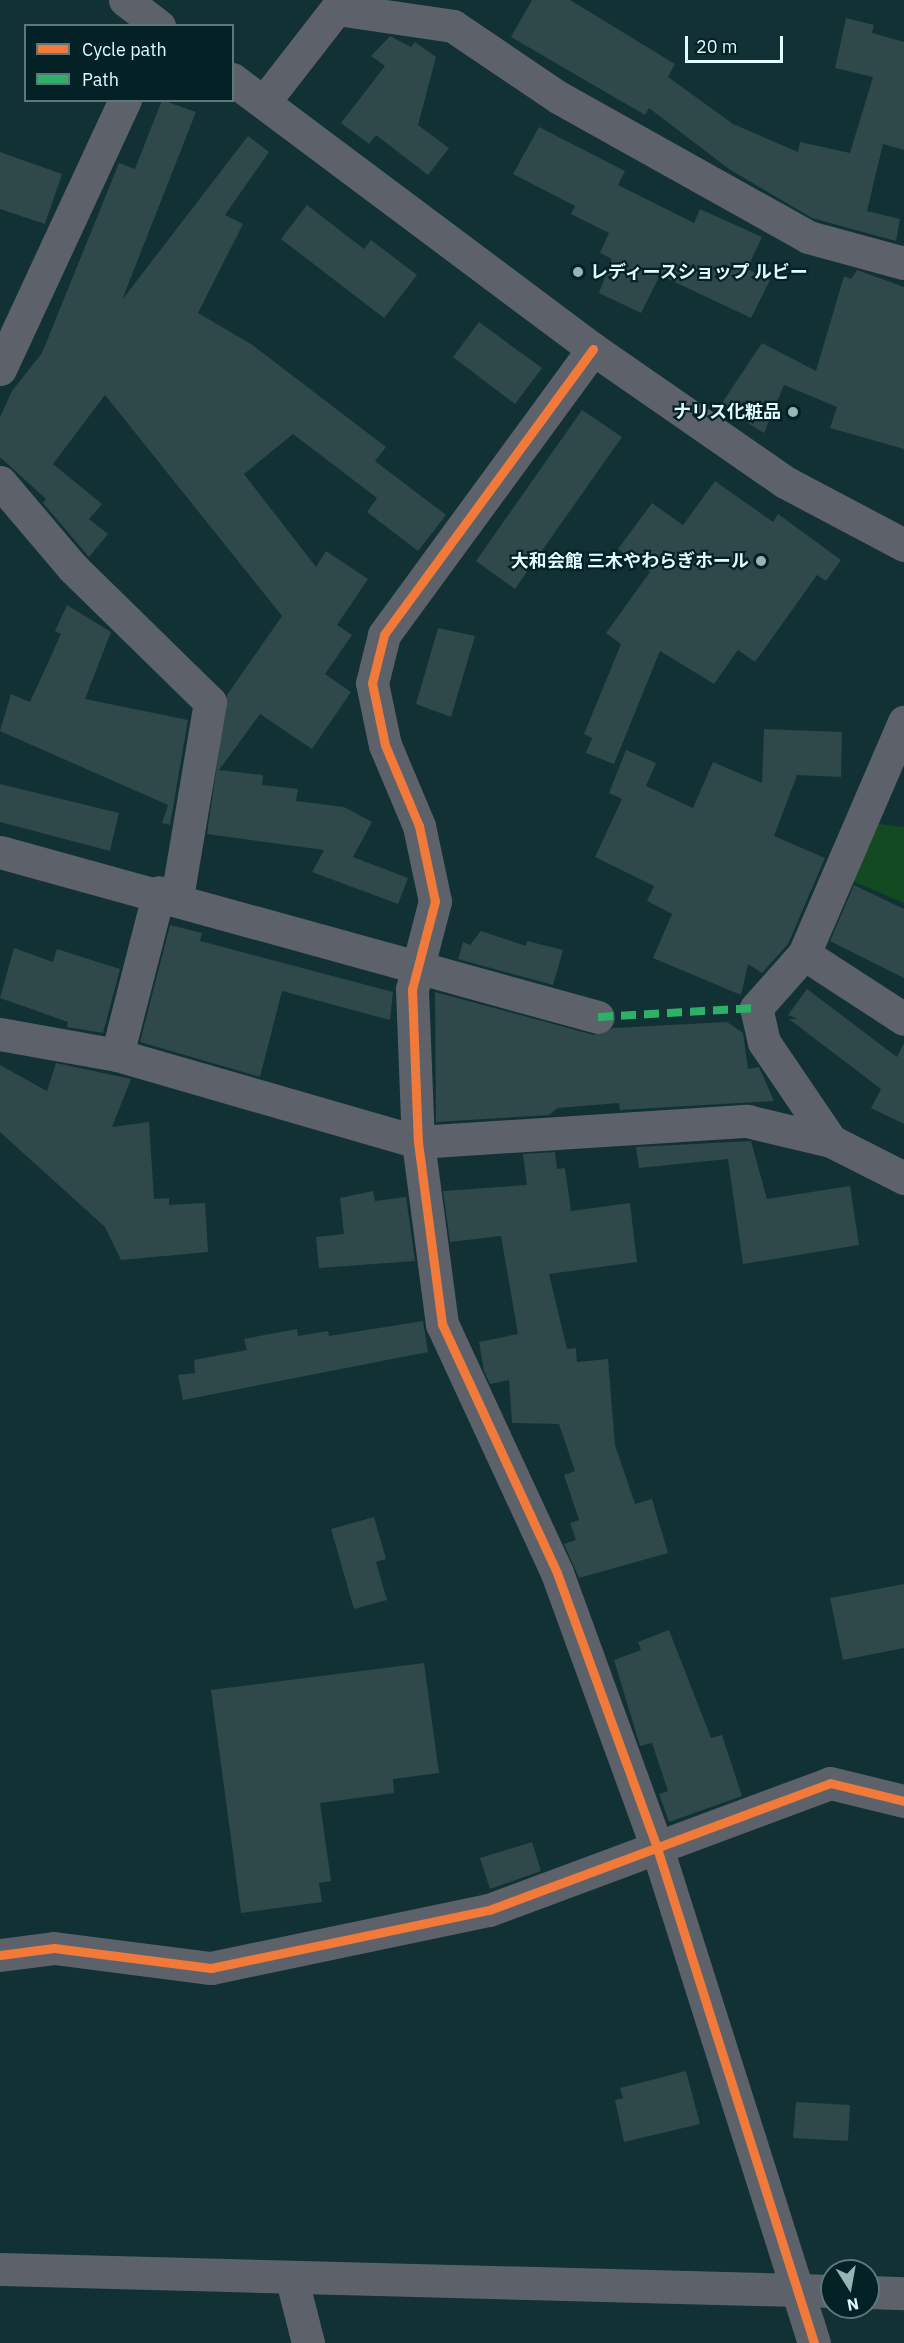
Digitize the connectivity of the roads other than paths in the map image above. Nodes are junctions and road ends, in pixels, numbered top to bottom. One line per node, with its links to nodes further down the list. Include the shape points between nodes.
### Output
1 (125, 0): 3 (street)
2 (340, 5): 6 (street); 7 (street, via 453,26 558,97 808,237)
3 (156, 24)
4 (234, 80): 6 (street)
5 (124, 102): 9 (street)
6 (264, 102): 8 (street)
7 (904, 263)
8 (593, 349): 11 (street, via 785,482); 16 (street, via 384,635 372,683 385,745 419,826 435,901)
9 (0, 369)
10 (0, 482): 14 (street, via 73,568 210,702)
11 (904, 545)
12 (904, 722): 15 (street)
13 (0, 852): 14 (street)
14 (168, 895): 16 (street); 20 (street)
15 (804, 954): 18 (street); 21 (street, via 756,1008 764,1042)
16 (420, 969): 17 (street); 22 (street, via 412,989)
17 (598, 1017)
18 (904, 1019)
19 (0, 1034): 20 (street)
20 (117, 1055): 22 (street)
21 (831, 1141): 22 (street, via 747,1121); 23 (street)
22 (418, 1142): 25 (street, via 442,1324 557,1573)
23 (904, 1178)
24 (904, 1801): 25 (street, via 830,1783)
25 (657, 1848): 26 (street, via 489,1910 211,1968 54,1948); 29 (street)
26 (0, 1955)
27 (0, 2268): 28 (street)
28 (292, 2280): 29 (street); 33 (street)
29 (798, 2290): 30 (street); 34 (street)
30 (820, 2291)
31 (880, 2292): 32 (street)
32 (904, 2293)
33 (308, 2343)
34 (814, 2343)

